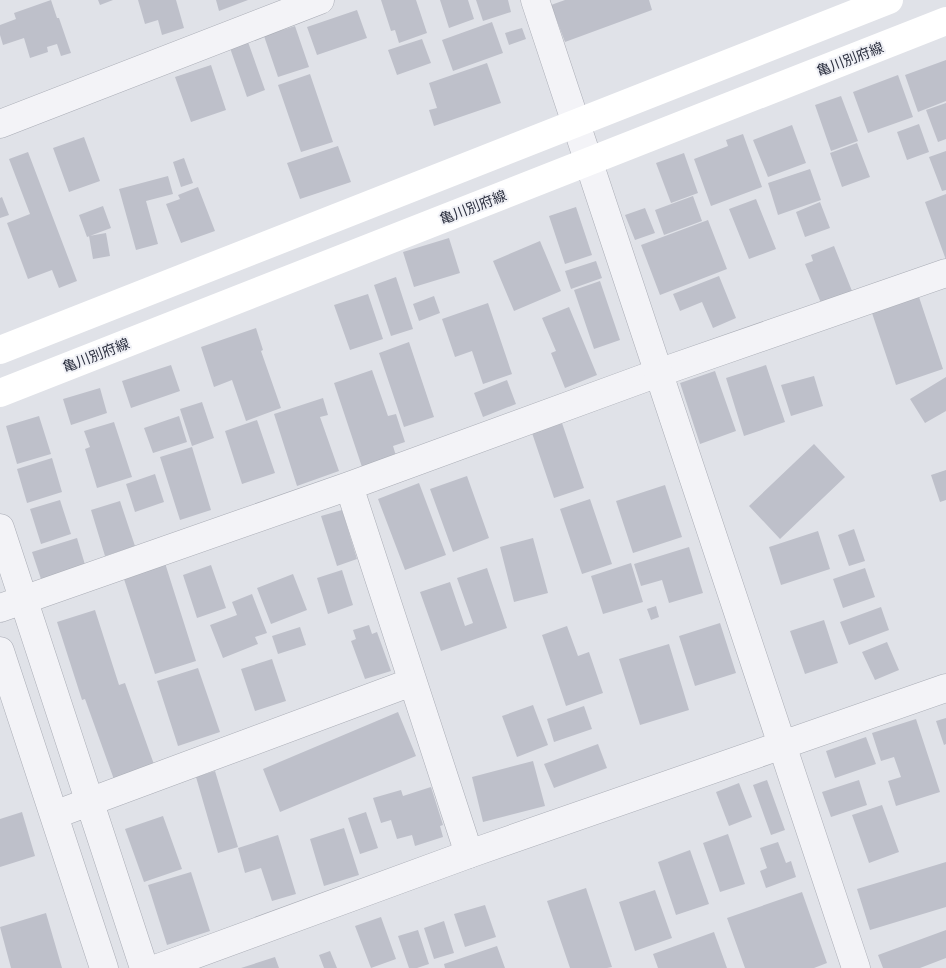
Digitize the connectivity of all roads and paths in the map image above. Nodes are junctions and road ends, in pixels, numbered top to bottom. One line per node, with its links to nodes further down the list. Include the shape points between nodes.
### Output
1 (320, 0): 6 (street)
2 (535, 0): 5 (street)
3 (889, 0): 5 (main road)
4 (946, 21): 7 (main road, 亀川別府線)
5 (576, 123): 7 (street); 9 (main road)
6 (0, 124)
7 (588, 162): 10 (street); 11 (main road, 亀川別府線)
8 (946, 273): 10 (street)
9 (0, 350)
10 (658, 374): 12 (street); 18 (street)
11 (0, 393)
12 (349, 486): 14 (street); 16 (street)
13 (0, 528): 14 (street)
14 (12, 604): 19 (street)
15 (0, 652): 20 (street)
16 (412, 682): 19 (street); 21 (street)
17 (946, 688): 18 (street)
18 (781, 745): 21 (street); 25 (street)
19 (89, 802): 20 (street); 23 (street)
20 (54, 815): 22 (street)
21 (469, 854): 24 (street)
22 (104, 968)
23 (144, 968)
24 (158, 968)
25 (856, 968)

